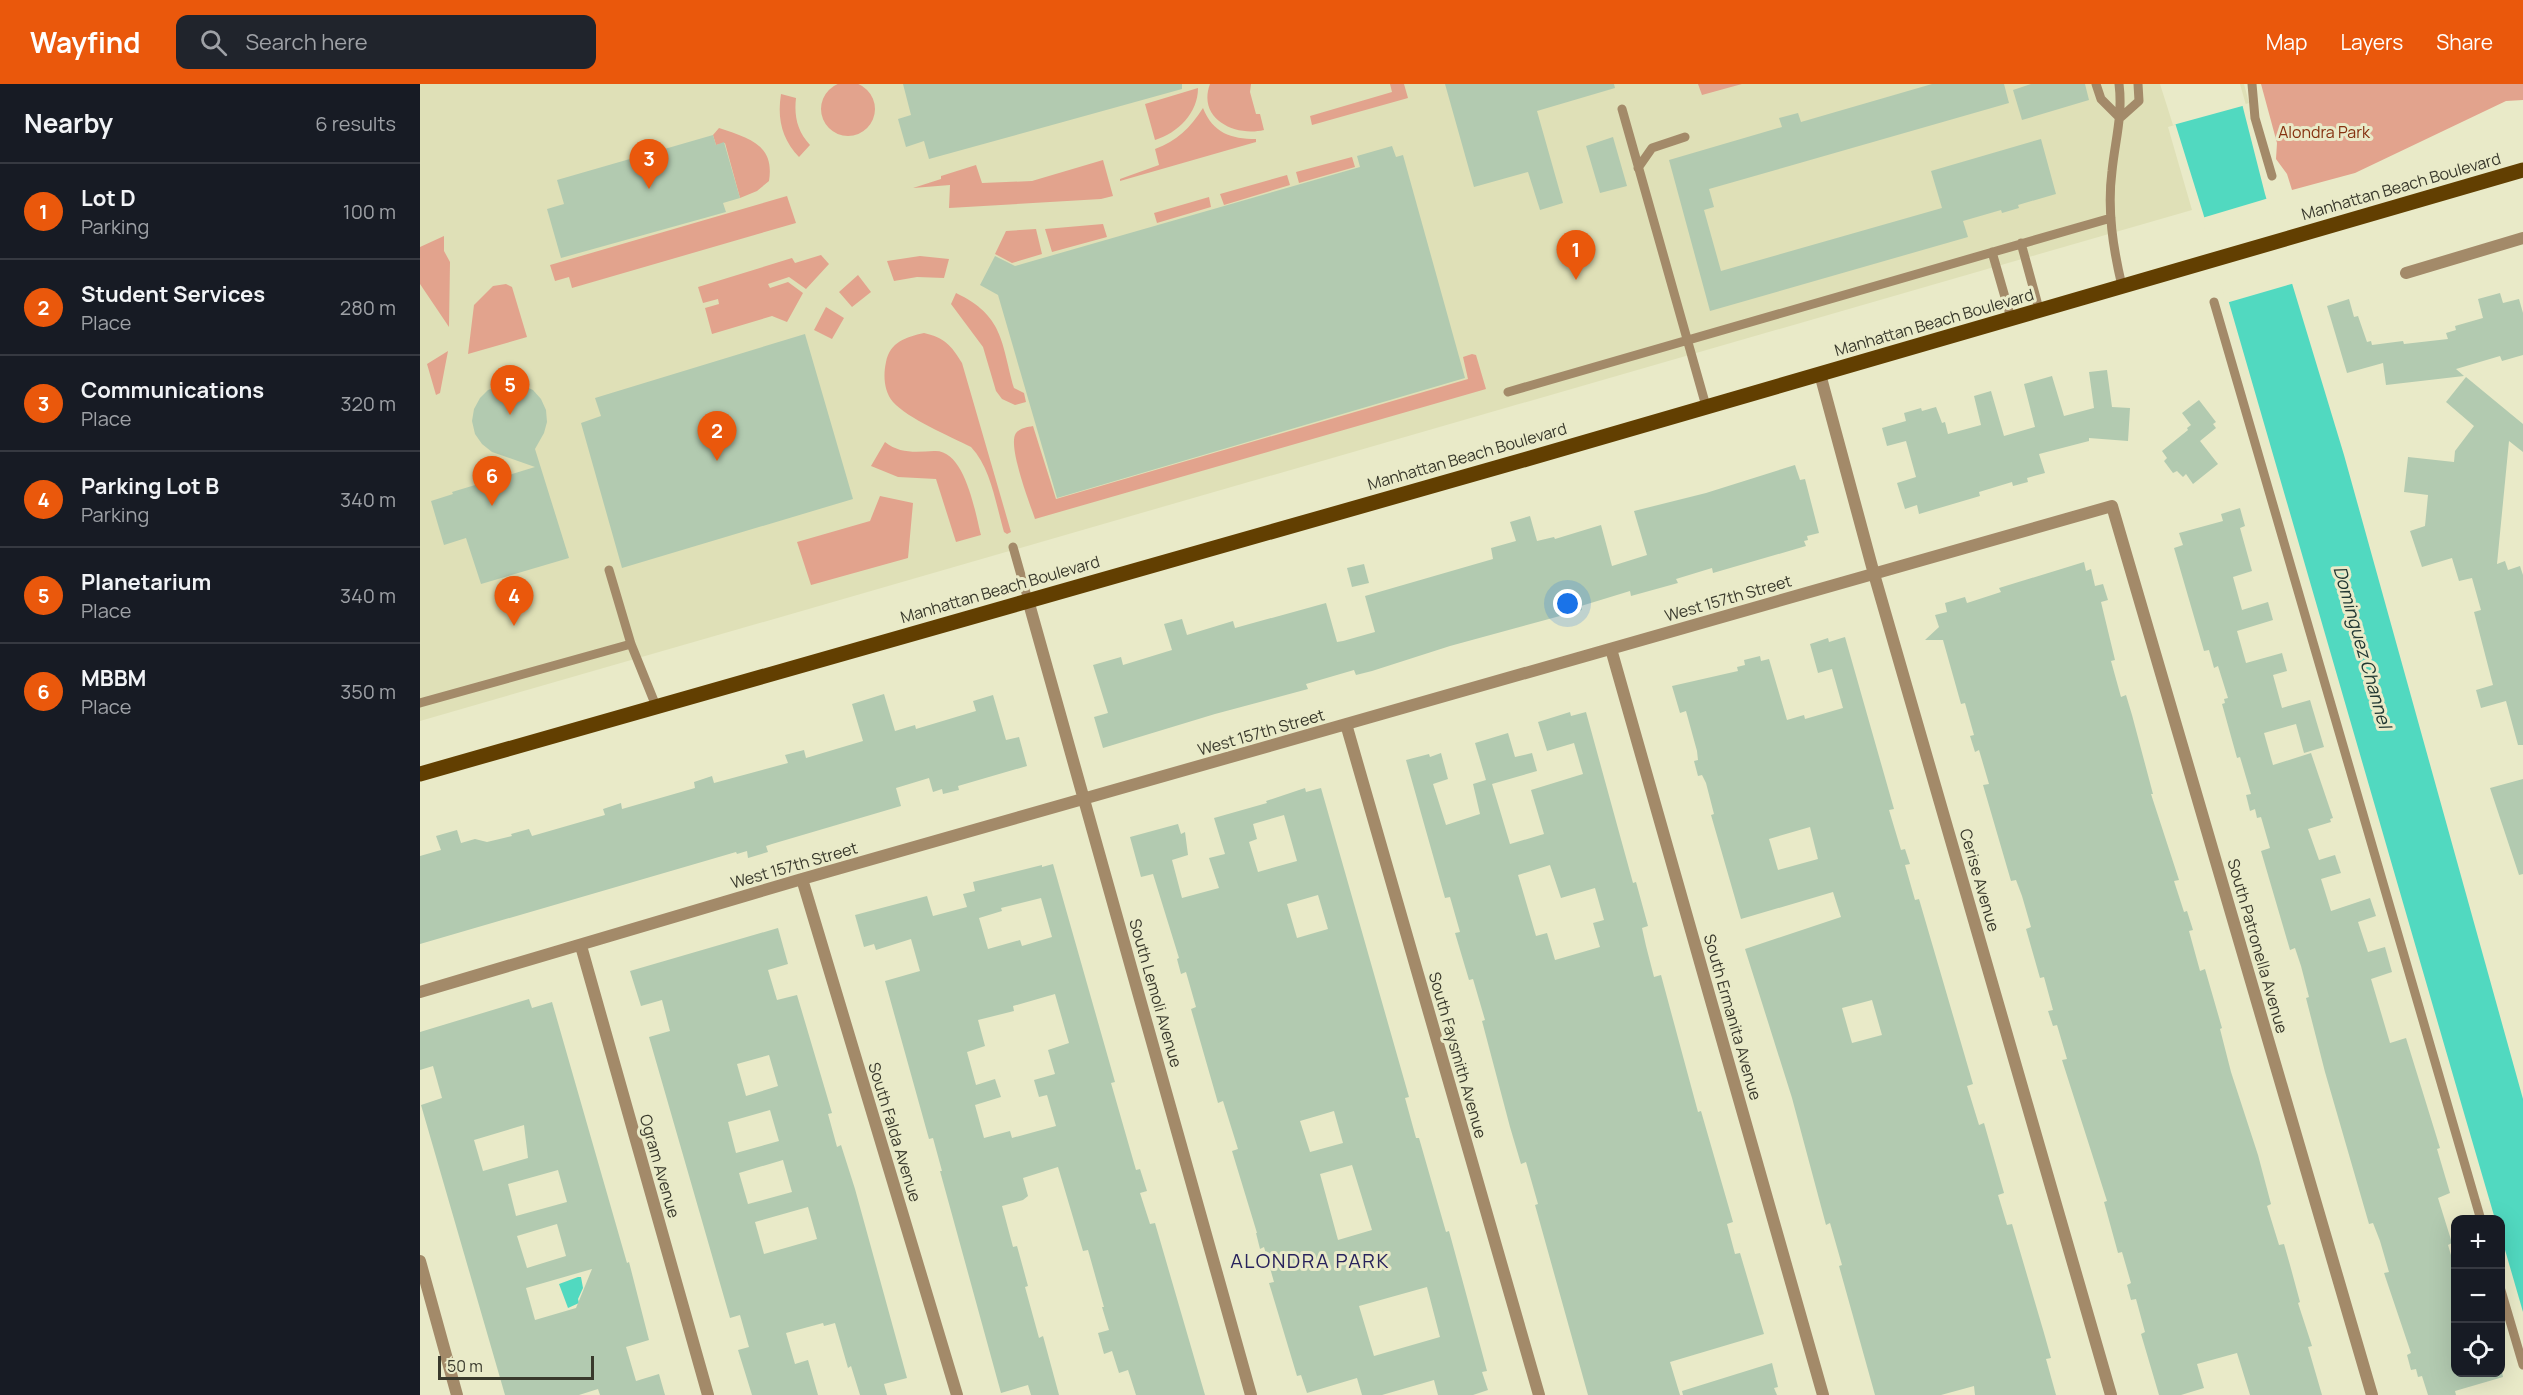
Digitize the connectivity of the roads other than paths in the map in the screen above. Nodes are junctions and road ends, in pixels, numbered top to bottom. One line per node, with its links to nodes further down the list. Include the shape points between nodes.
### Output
1 (2096, 84): 6 (lane, via 2101,99)
2 (2119, 84): 6 (lane)
3 (2138, 84): 6 (lane, via 2139,101)
4 (2252, 84): 10 (lane, via 2255,118)
5 (1622, 110): 8 (lane)
6 (2120, 118): 11 (lane, via 2112,171)
7 (1685, 137): 8 (lane, via 1652,148)
8 (1638, 168): 20 (lane)
9 (2523, 170): 16 (main road, Manhattan Beach Boulevard)
10 (2272, 176)
11 (2111, 218): 13 (lane); 16 (lane)
12 (2523, 238): 15 (street)
13 (2021, 243): 14 (lane); 18 (lane)
14 (1992, 252): 19 (lane); 20 (lane)
15 (2406, 273)
16 (2122, 286): 18 (main road, Manhattan Beach Boulevard)
17 (2214, 302): 39 (lane)
18 (2039, 309): 19 (main road, Manhattan Beach Boulevard)
19 (2011, 318): 21 (main road, Manhattan Beach Boulevard)
20 (1687, 340): 22 (lane); 23 (lane)
21 (1820, 374): 23 (main road, Manhattan Beach Boulevard); 27 (street, Cerise Avenue)
22 (1508, 392)
23 (1706, 406): 28 (main road, Manhattan Beach Boulevard)
24 (2112, 506): 27 (street, West 157th Street); 50 (street, South Patronella Avenue)
25 (1013, 547): 28 (lane)
26 (609, 570): 29 (lane)
27 (1874, 574): 30 (street, West 157th Street); 49 (street, Cerise Avenue)
28 (1028, 600): 32 (main road, Manhattan Beach Boulevard); 35 (street, South Lemoli Avenue)
29 (631, 644): 31 (lane); 32 (lane)
30 (1611, 649): 33 (street, West 157th Street); 48 (street, South Ermanita Avenue)
31 (420, 703)
32 (656, 706): 34 (main road, Manhattan Beach Boulevard)
33 (1346, 724): 35 (street, West 157th Street); 47 (street, South Faysmith Avenue)
34 (420, 774)
35 (1085, 800): 36 (street, West 157th Street); 46 (street, South Lemoli Avenue)
36 (802, 879): 37 (street, West 157th Street); 45 (street, South Falda Avenue)
37 (580, 946): 38 (street, West 157th Street); 44 (street, Ogram Avenue)
38 (420, 992)
39 (2480, 1215)
40 (420, 1261): 43 (street)
41 (2505, 1304): 42 (lane)
42 (2523, 1365)
43 (457, 1395)
44 (708, 1395)
45 (957, 1395)
46 (1251, 1395)
47 (1539, 1395)
48 (1823, 1395)
49 (2111, 1395)
50 (2372, 1395)

